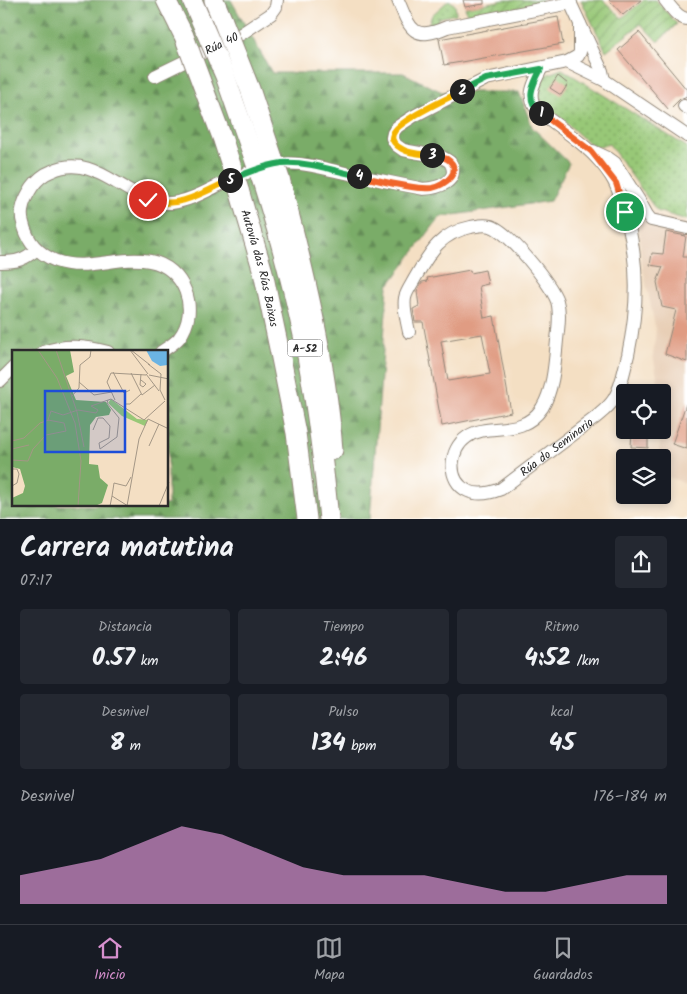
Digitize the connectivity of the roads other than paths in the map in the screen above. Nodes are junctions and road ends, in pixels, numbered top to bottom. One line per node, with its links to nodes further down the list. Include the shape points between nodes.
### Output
1 (166, 0): 26 (highway, Autovía das Rías Baixas / A-52, bridge, via 184,36 216,122 263,272 296,433)
2 (192, 0): 16 (highway, Autovía das Rías Baixas / A-52, bridge)
3 (214, 0): 16 (highway, bridge, via 250,89)
4 (277, 0): 12 (street, Rúa 40, via 271,14 241,34)
5 (398, 0): 7 (street, via 408,23 422,34)
6 (665, 0): 8 (street, via 677,15)
7 (570, 2): 9 (street)
8 (687, 19)
9 (580, 24): 10 (street, via 580,52); 13 (street)
10 (567, 62): 11 (street); 13 (street)
11 (541, 69): 15 (street, Rúa do Seminario, via 532,90 532,104); 18 (street, via 486,79 397,127 392,138 403,150 442,157 450,162 452,174 448,182 440,186 423,189 290,163 254,170 200,195 171,203 148,200 99,172 70,166 45,174 34,184 23,206 24,228)
12 (156, 76)
13 (604, 80): 14 (street)
14 (687, 136)
15 (591, 151): 17 (street, via 615,163 651,220); 20 (street, Rúa do Seminario, via 620,193 632,243 637,289 622,379 607,408 501,489 489,493 469,491 456,480 452,460 461,442 480,432 526,423 541,409 550,388 560,312 545,280 498,229 479,225 458,229 439,242 405,297)
16 (271, 180): 27 (highway, Autovía das Rías Baixas / A-52, via 317,415); 28 (highway, via 315,316 331,423)
17 (687, 228)
18 (37, 249): 19 (street, via 26,258); 23 (street, via 63,263 136,260 160,264 170,270 186,291 189,305 185,328 178,339)
19 (0, 262)
20 (409, 332)
21 (51, 350): 22 (street, via 67,346)
22 (101, 350)
23 (164, 350)
24 (12, 369): 25 (street)
25 (0, 381)
26 (307, 519)
27 (329, 519)
28 (338, 519)

